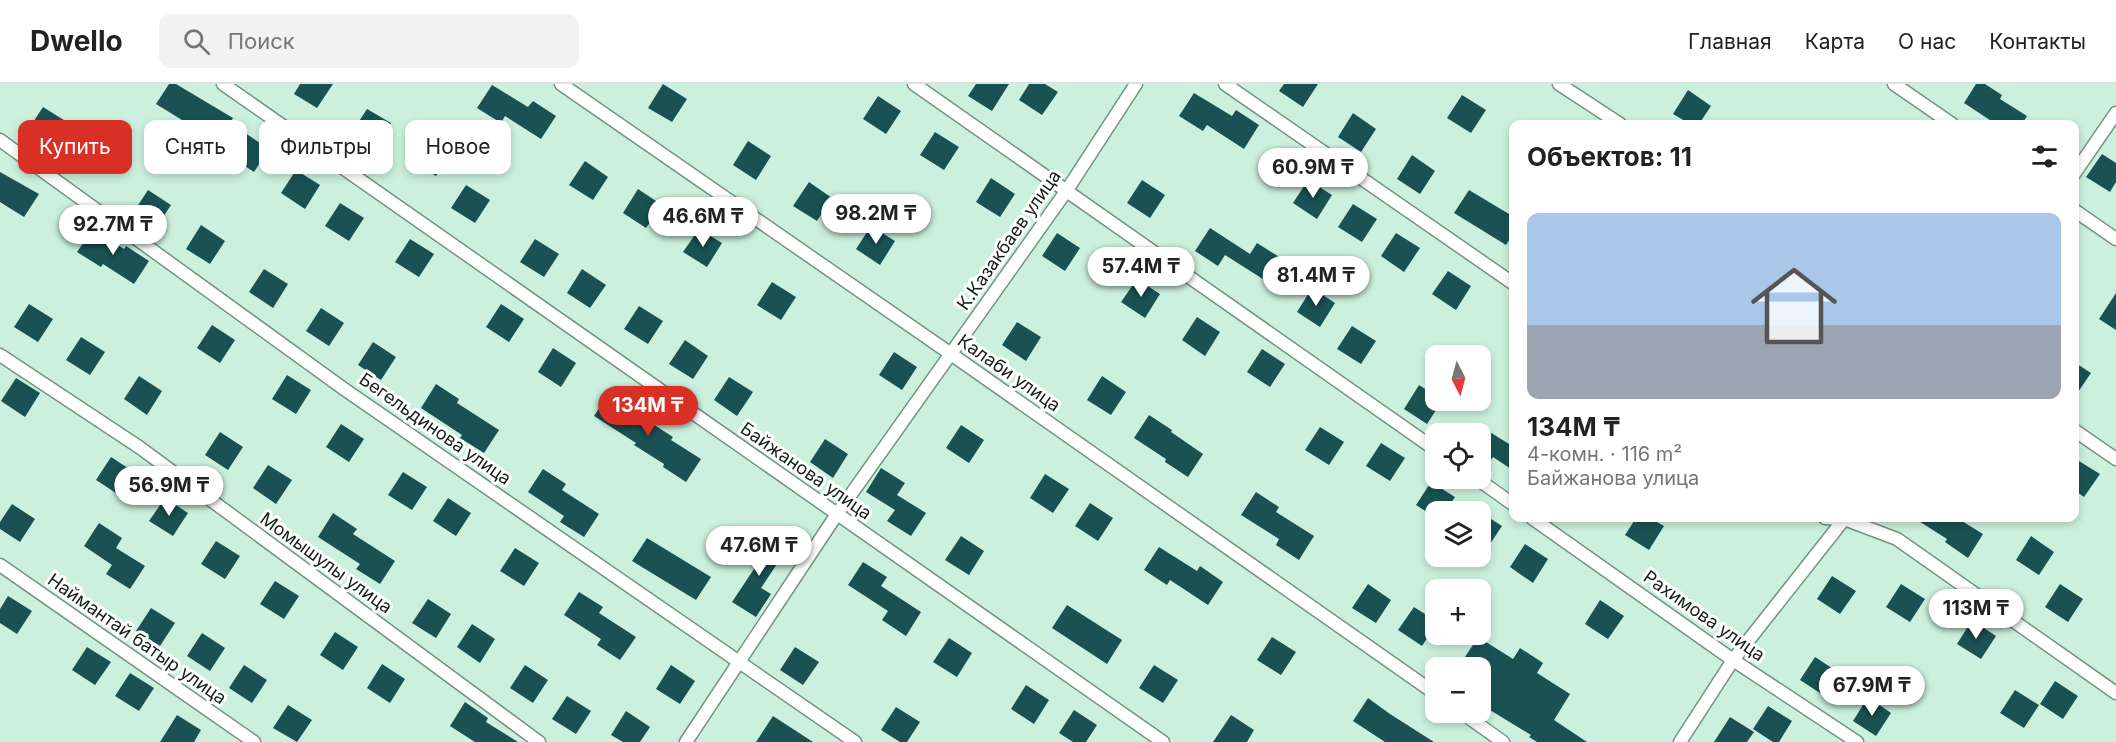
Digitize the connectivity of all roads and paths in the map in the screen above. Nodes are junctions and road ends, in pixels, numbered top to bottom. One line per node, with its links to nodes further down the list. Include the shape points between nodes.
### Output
1 (223, 84): 24 (street, Байжанова улица)
2 (561, 84): 17 (street, Калаби улица)
3 (914, 84): 13 (street)
4 (1136, 84): 13 (street, К.Казакбаев улица)
5 (1225, 84): 16 (street)
6 (1559, 84): 9 (street)
7 (1894, 84): 10 (street)
8 (2116, 112): 12 (street)
9 (1614, 120)
10 (1946, 120)
11 (0, 140): 30 (street, Бегельдинова улица, via 344,388)
12 (2079, 167)
13 (1067, 189): 17 (street, К.Казакбаев улица); 20 (street)
14 (2079, 213): 15 (street)
15 (2116, 239)
16 (1509, 281)
17 (951, 354): 24 (street, К.Казакбаев улица); 31 (street, Калаби улица)
18 (0, 355): 35 (street, Момышулы улица, via 139,447)
19 (2079, 433): 21 (street)
20 (1425, 442)
21 (2116, 459)
22 (1491, 489): 23 (street)
23 (1509, 501)
24 (837, 514): 30 (street, К.Казакбаев улица); 38 (street, Байжанова улица)
25 (1538, 522): 29 (street, Рахимова улица)
26 (1841, 522): 29 (street)
27 (1854, 522): 32 (street, via 1897,539)
28 (0, 565): 34 (street, Наймантай батыр улица)
29 (1733, 660): 40 (street); 41 (street, Рахимова улица)
30 (740, 661): 36 (street, К.Казакбаев улица); 37 (street, Бегельдинова улица)
31 (1425, 686)
32 (2116, 693)
33 (1476, 723): 39 (street)
34 (254, 742)
35 (539, 742)
36 (686, 742)
37 (855, 742)
38 (1162, 742)
39 (1503, 742)
40 (1680, 742)
41 (1857, 742)

